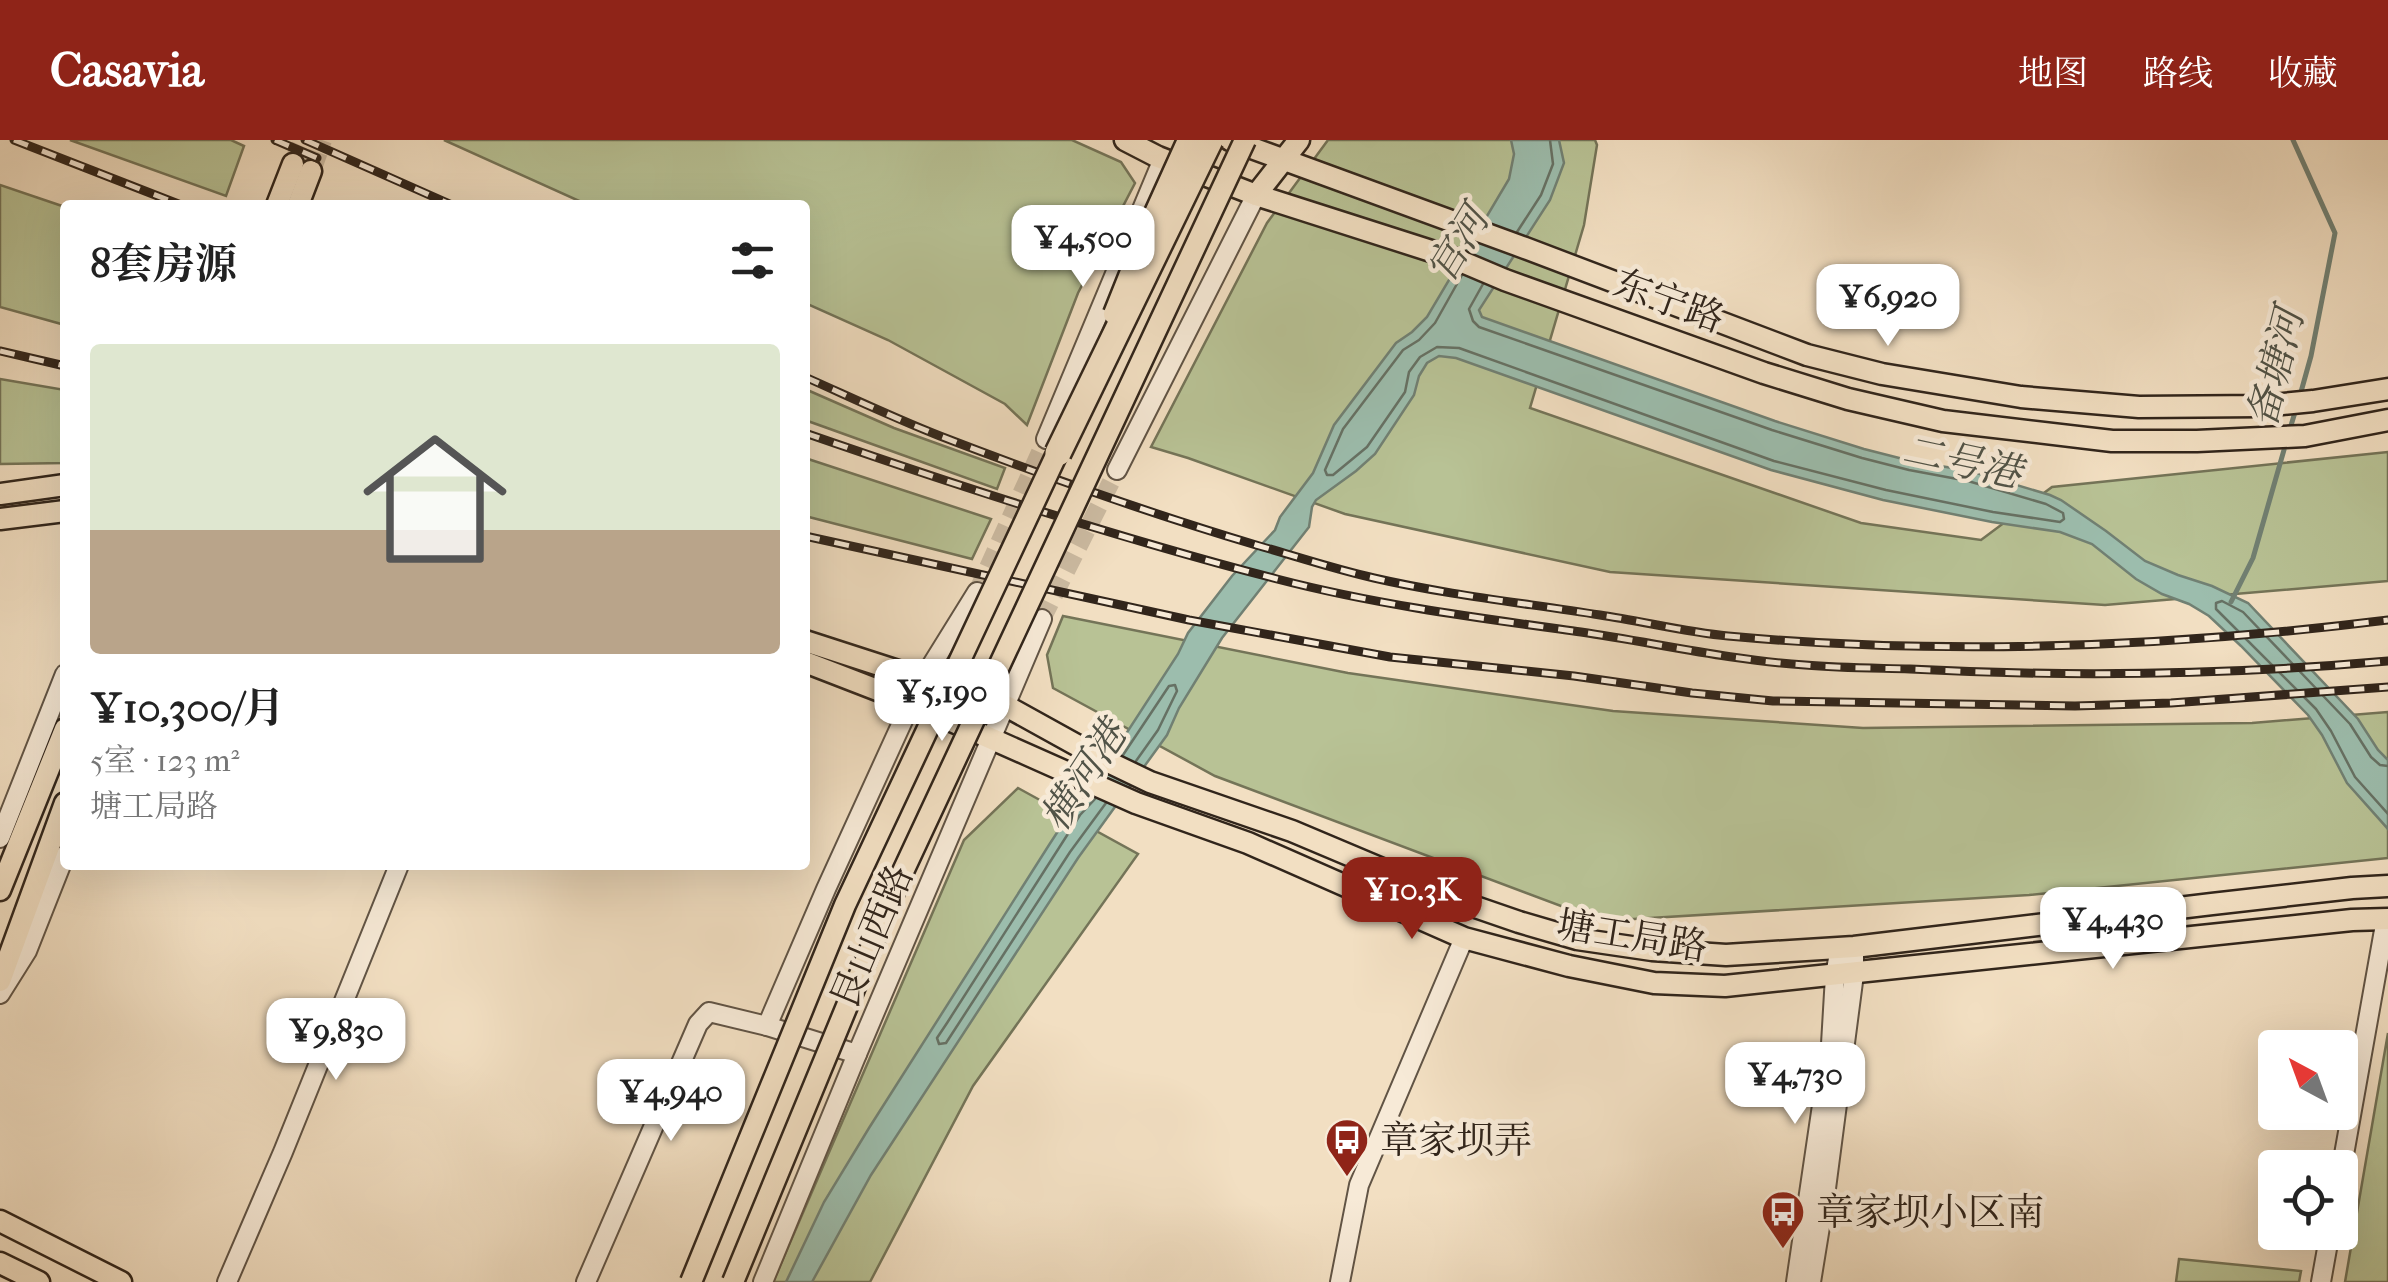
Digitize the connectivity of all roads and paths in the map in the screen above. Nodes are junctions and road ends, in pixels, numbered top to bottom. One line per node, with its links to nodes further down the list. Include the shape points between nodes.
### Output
1 (1125, 140): 7 (main road, 东宁路)
2 (1188, 140): 14 (main road, bridge)
3 (1210, 140): 14 (highway, bridge)
4 (1230, 140): 8 (main road, 东宁路)
5 (1245, 140): 53 (main road, bridge, via 898,880)
6 (1299, 140): 8 (main road)
7 (1167, 150): 9 (main road, 东宁路); 14 (street)
8 (1284, 160): 9 (main road); 12 (main road, 东宁路, via 1807,355 1882,374 2139,407 2262,406)
9 (1256, 194): 13 (main road, 东宁路, via 1453,258 1764,373 1943,421 2112,441 2197,441 2305,436); 15 (street)
10 (281, 200): 11 (main road, via 302,167)
11 (299, 200)
12 (2388, 388)
13 (2388, 420)
14 (1052, 446): 52 (main road, bridge, via 845,906)
15 (1117, 470)
16 (60, 486): 17 (main road)
17 (0, 494)
18 (60, 513): 19 (main road)
19 (0, 519)
20 (976, 592): 24 (street, 艮山西路)
21 (1042, 619): 27 (street, 艮山西路)
22 (810, 643): 24 (main road, 塘工局路)
23 (810, 664): 26 (main road, 塘工局路)
24 (924, 678): 26 (street, 艮山西路); 27 (main road, 塘工局路)
25 (60, 687): 31 (street)
26 (911, 703): 28 (main road, 塘工局路); 42 (street, 艮山西路)
27 (1006, 706): 28 (street, 艮山西路); 38 (main road, 塘工局路, via 1150,782 1292,831 1458,901 1578,939 1726,955)
28 (993, 740): 37 (main road, 塘工局路); 43 (street, 艮山西路)
29 (60, 741): 35 (main road)
30 (60, 817): 40 (main road)
31 (0, 838)
32 (60, 868): 41 (street, via 27,951)
33 (398, 870): 50 (street)
34 (2388, 886): 38 (main road, 塘工局路)
35 (0, 890)
36 (2387, 918): 39 (main road, 塘工局路); 44 (street)
37 (1464, 938): 39 (main road, 塘工局路, via 1654,983 1725,986); 55 (street, via 1360,1185)
38 (1847, 947): 39 (street)
39 (1845, 975): 56 (street); 57 (street, via 1840,1068)
40 (0, 981)
41 (0, 994)
42 (767, 1026): 43 (street); 51 (street, via 709,1012 698,1024)
43 (857, 1054): 54 (street, 艮山西路)
44 (2345, 1150)
45 (0, 1220): 49 (main road)
46 (2327, 1250): 58 (street)
47 (0, 1262): 48 (main road)
48 (39, 1282)
49 (121, 1282)
50 (227, 1282)
51 (586, 1282)
52 (691, 1282)
53 (733, 1282)
54 (764, 1282)
55 (1340, 1282)
56 (1796, 1282)
57 (1811, 1282)
58 (2322, 1282)

